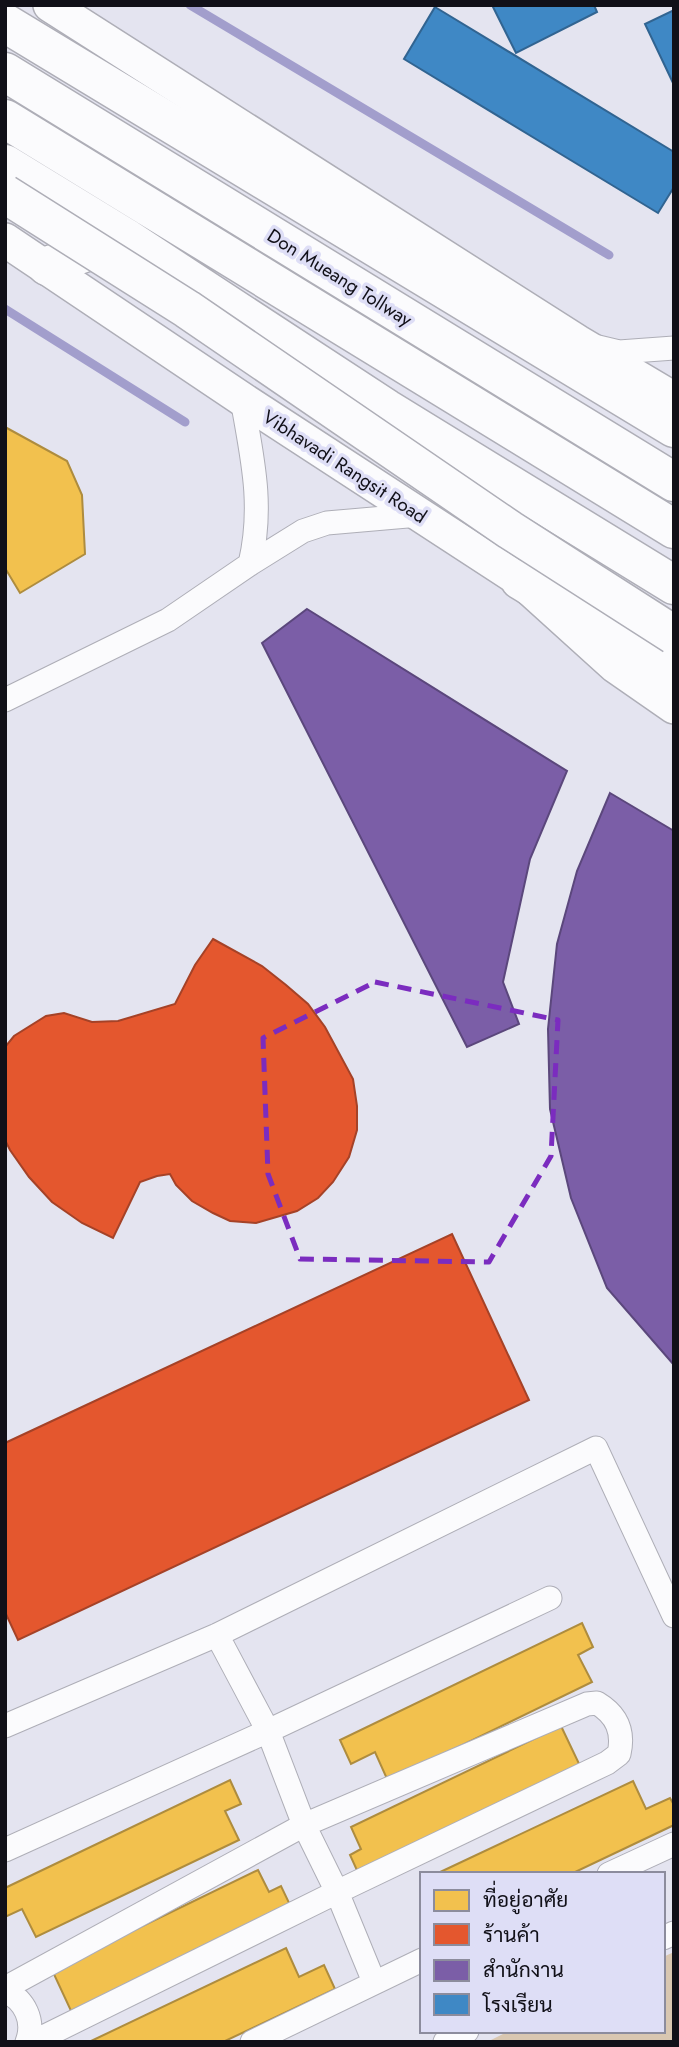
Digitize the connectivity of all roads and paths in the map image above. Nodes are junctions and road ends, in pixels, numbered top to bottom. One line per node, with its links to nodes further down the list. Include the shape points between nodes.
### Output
1 (50, 5): 10 (main road)
2 (5, 23): 14 (highway)
3 (5, 72): 15 (highway, Don Mueang Tollway)
4 (5, 119): 17 (highway, Don Mueang Tollway)
5 (5, 164): 7 (highway)
6 (5, 194): 21 (highway, bridge, via 187,309 510,530)
7 (126, 238): 9 (highway); 20 (highway, via 387,409)
8 (5, 240): 9 (main road, Vibhavadi Rangsit Road)
9 (47, 267): 12 (main road, Vibhavadi Rangsit Road)
10 (578, 342): 11 (street, via 620,352); 13 (main road)
11 (674, 348)
12 (242, 399): 16 (main road, Vibhavadi Rangsit Road); 18 (street, via 257,491 257,537)
13 (674, 399)
14 (674, 428)
15 (674, 482)
16 (419, 515): 18 (street, via 327,523 303,531); 19 (main road, Vibhavadi Rangsit Road)
17 (674, 529)
18 (250, 564): 23 (street, via 168,620)
19 (520, 580): 22 (highway); 24 (main road, Vibhavadi Rangsit Road, via 615,666)
20 (674, 585)
21 (674, 635)
22 (674, 673)
23 (5, 700)
24 (674, 707)
25 (550, 1598): 29 (street)
26 (674, 1616): 27 (street, via 596,1448)
27 (217, 1635): 28 (street); 29 (street)
28 (5, 1726)
29 (268, 1731): 30 (street); 32 (street)
30 (304, 1825): 34 (street); 34 (street, via 587,1704 597,1703 615,1718 619,1754 607,1763); 37 (street)
31 (674, 1844): 33 (street)
32 (5, 1850)
33 (613, 1872)
34 (337, 1892): 36 (street); 40 (street)
35 (420, 1961): 36 (street)
36 (374, 1982): 41 (street)
37 (5, 1990): 39 (street, via 19,2000 29,2016)
38 (463, 2033): 42 (street)
39 (27, 2042)
40 (33, 2042)
41 (252, 2042)
42 (445, 2042)

